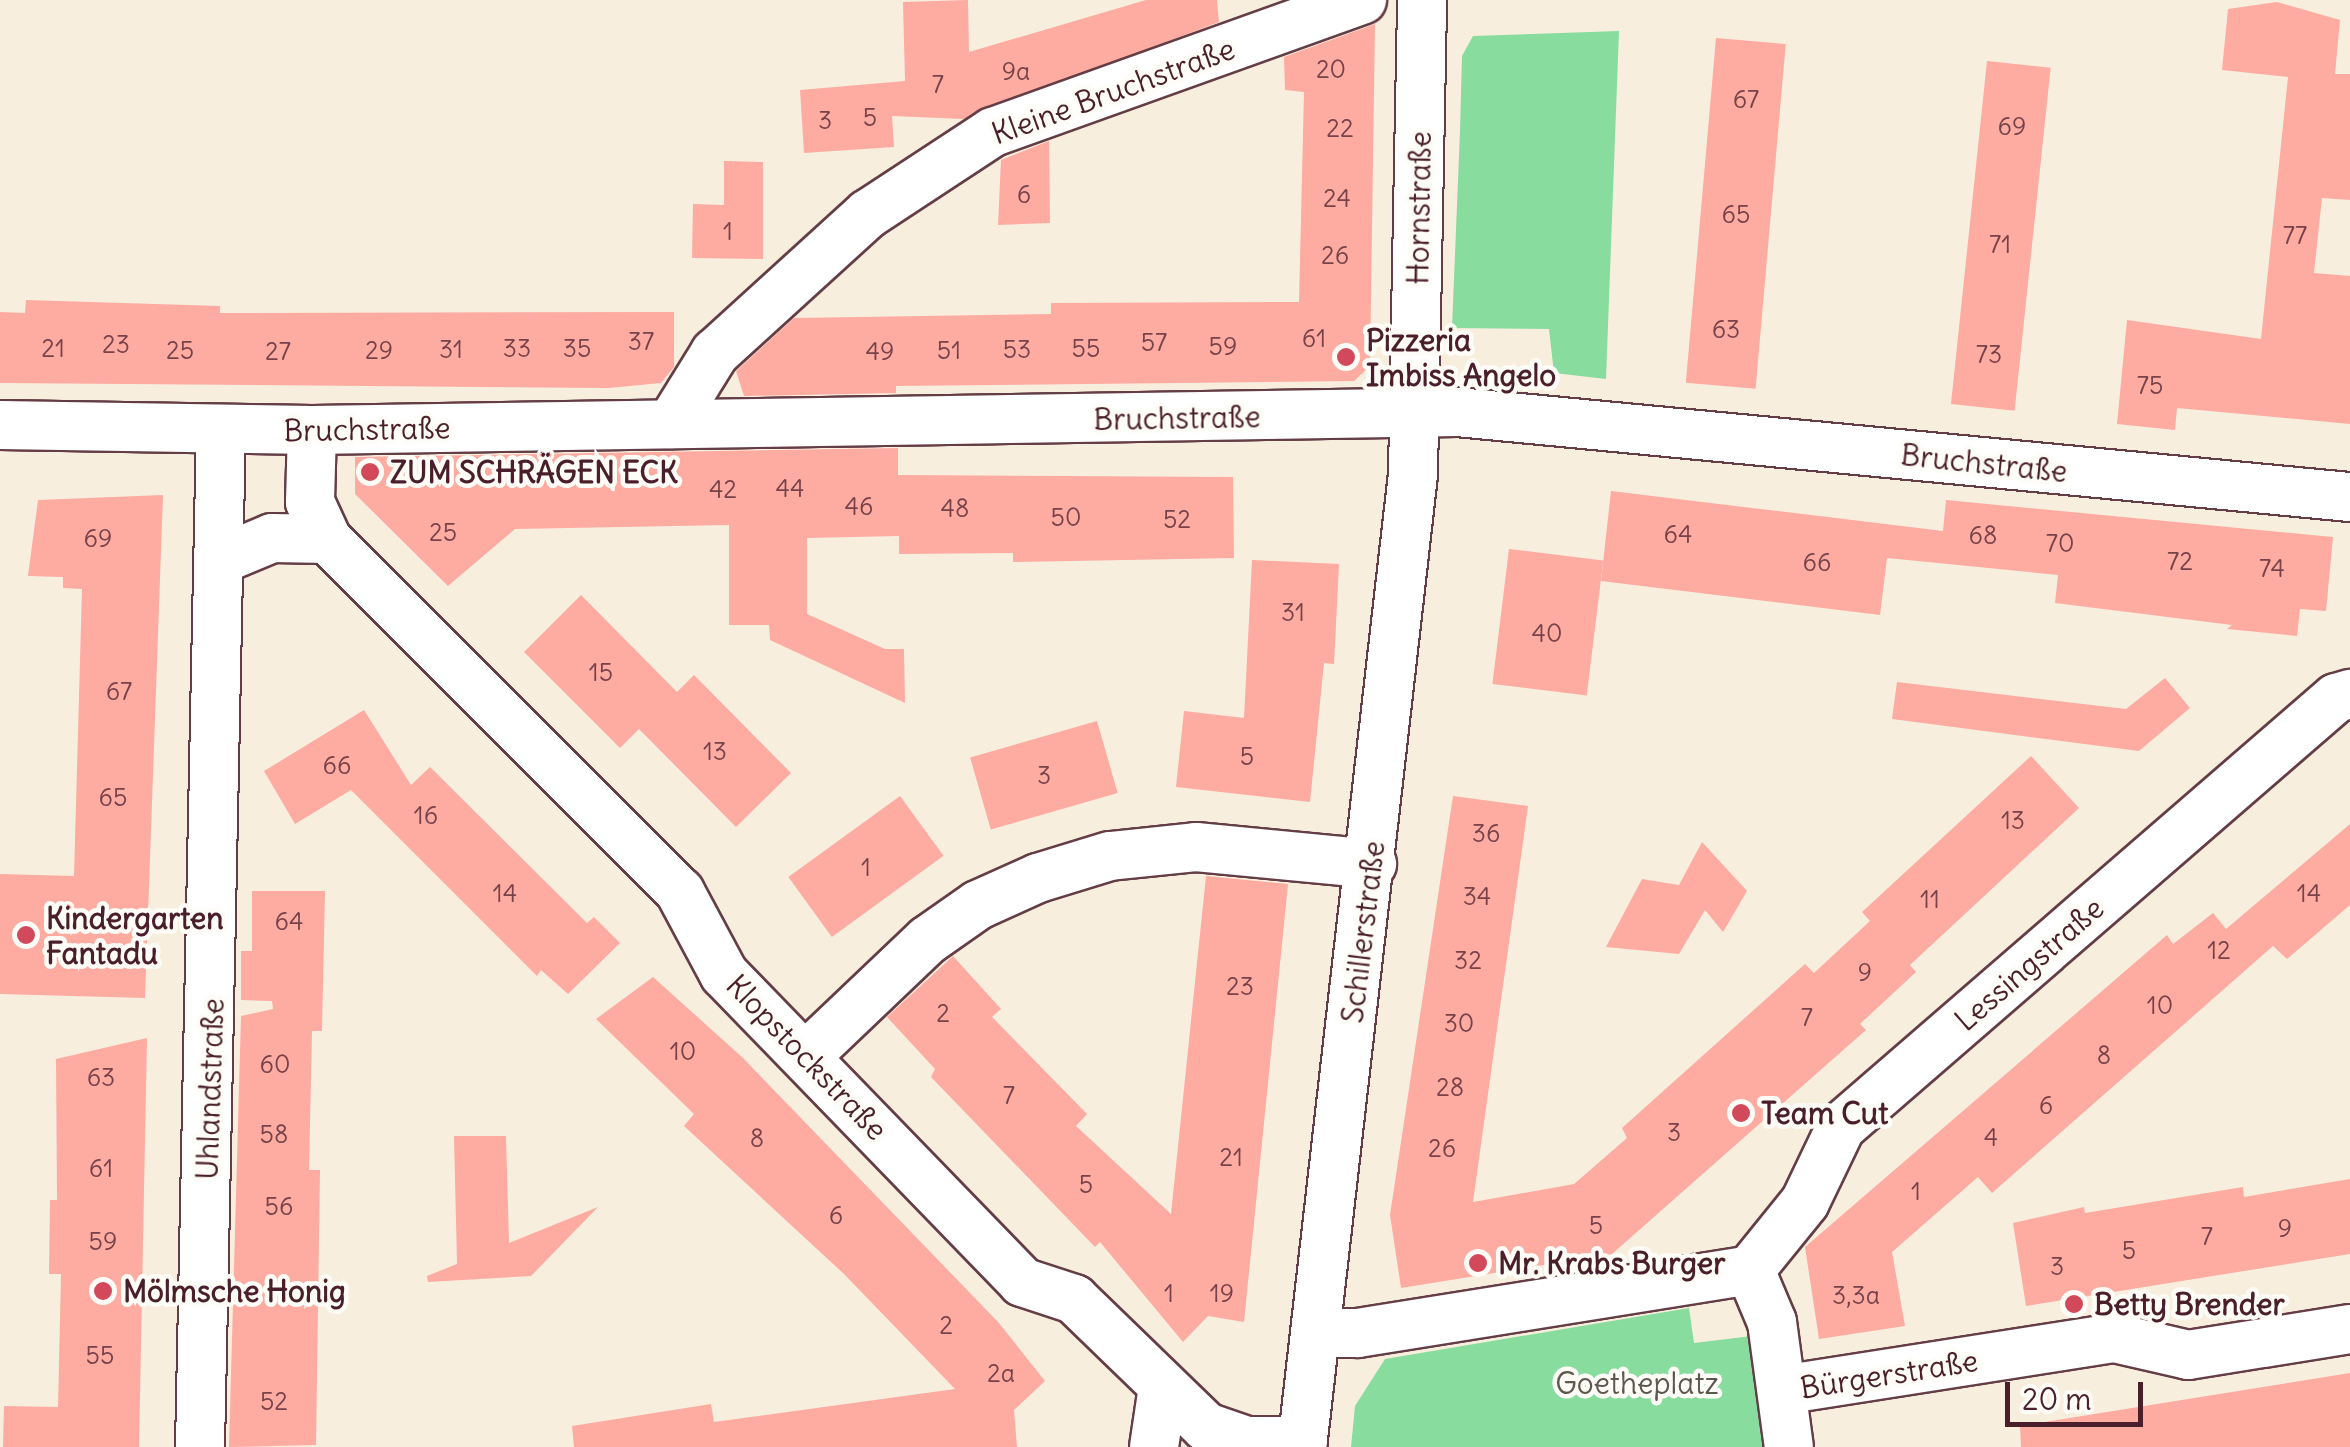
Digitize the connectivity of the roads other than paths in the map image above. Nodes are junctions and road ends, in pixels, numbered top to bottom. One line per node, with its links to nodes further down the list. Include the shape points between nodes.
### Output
1 (1362, 0): 5 (street, Kleine Bruchstraße, via 993,132 868,214 715,353)
2 (1422, 0): 3 (street, Hornstraße)
3 (1416, 416): 5 (street, Bruchstraße); 8 (street, Bruchstraße, via 1535,418); 12 (street, Schillerstraße)
4 (0, 424): 7 (street, Bruchstraße)
5 (671, 424): 6 (street, Bruchstraße)
6 (312, 430): 7 (street, Bruchstraße); 9 (street, Klopstockstraße, via 310,502)
7 (221, 431): 10 (street, Uhlandstraße)
8 (2350, 497)
9 (328, 539): 10 (street, via 272,538); 13 (street, Klopstockstraße, via 680,892 724,974)
10 (222, 559): 20 (street, Uhlandstraße)
11 (2350, 694): 14 (street, Lessingstraße, via 2336,698 1841,1127 1805,1202)
12 (1372, 864): 13 (street, via 1196,847 1110,856 1038,878 978,905 928,940); 16 (street, Schillerstraße)
13 (806, 1056): 17 (street, Klopstockstraße, via 1022,1282 1074,1299)
14 (1750, 1270): 16 (street, via 1377,1330); 18 (street, via 1772,1322)
15 (2350, 1329): 18 (street, Bürgerstraße, via 2188,1356 2115,1338)
16 (1317, 1333): 19 (street, Schillerstraße)
17 (1163, 1387): 19 (street, Klopstockstraße, via 1206,1427 1246,1440); 21 (street)
18 (1782, 1390): 22 (street)
19 (1303, 1444)
20 (200, 1447)
21 (1154, 1447)
22 (1789, 1447)

